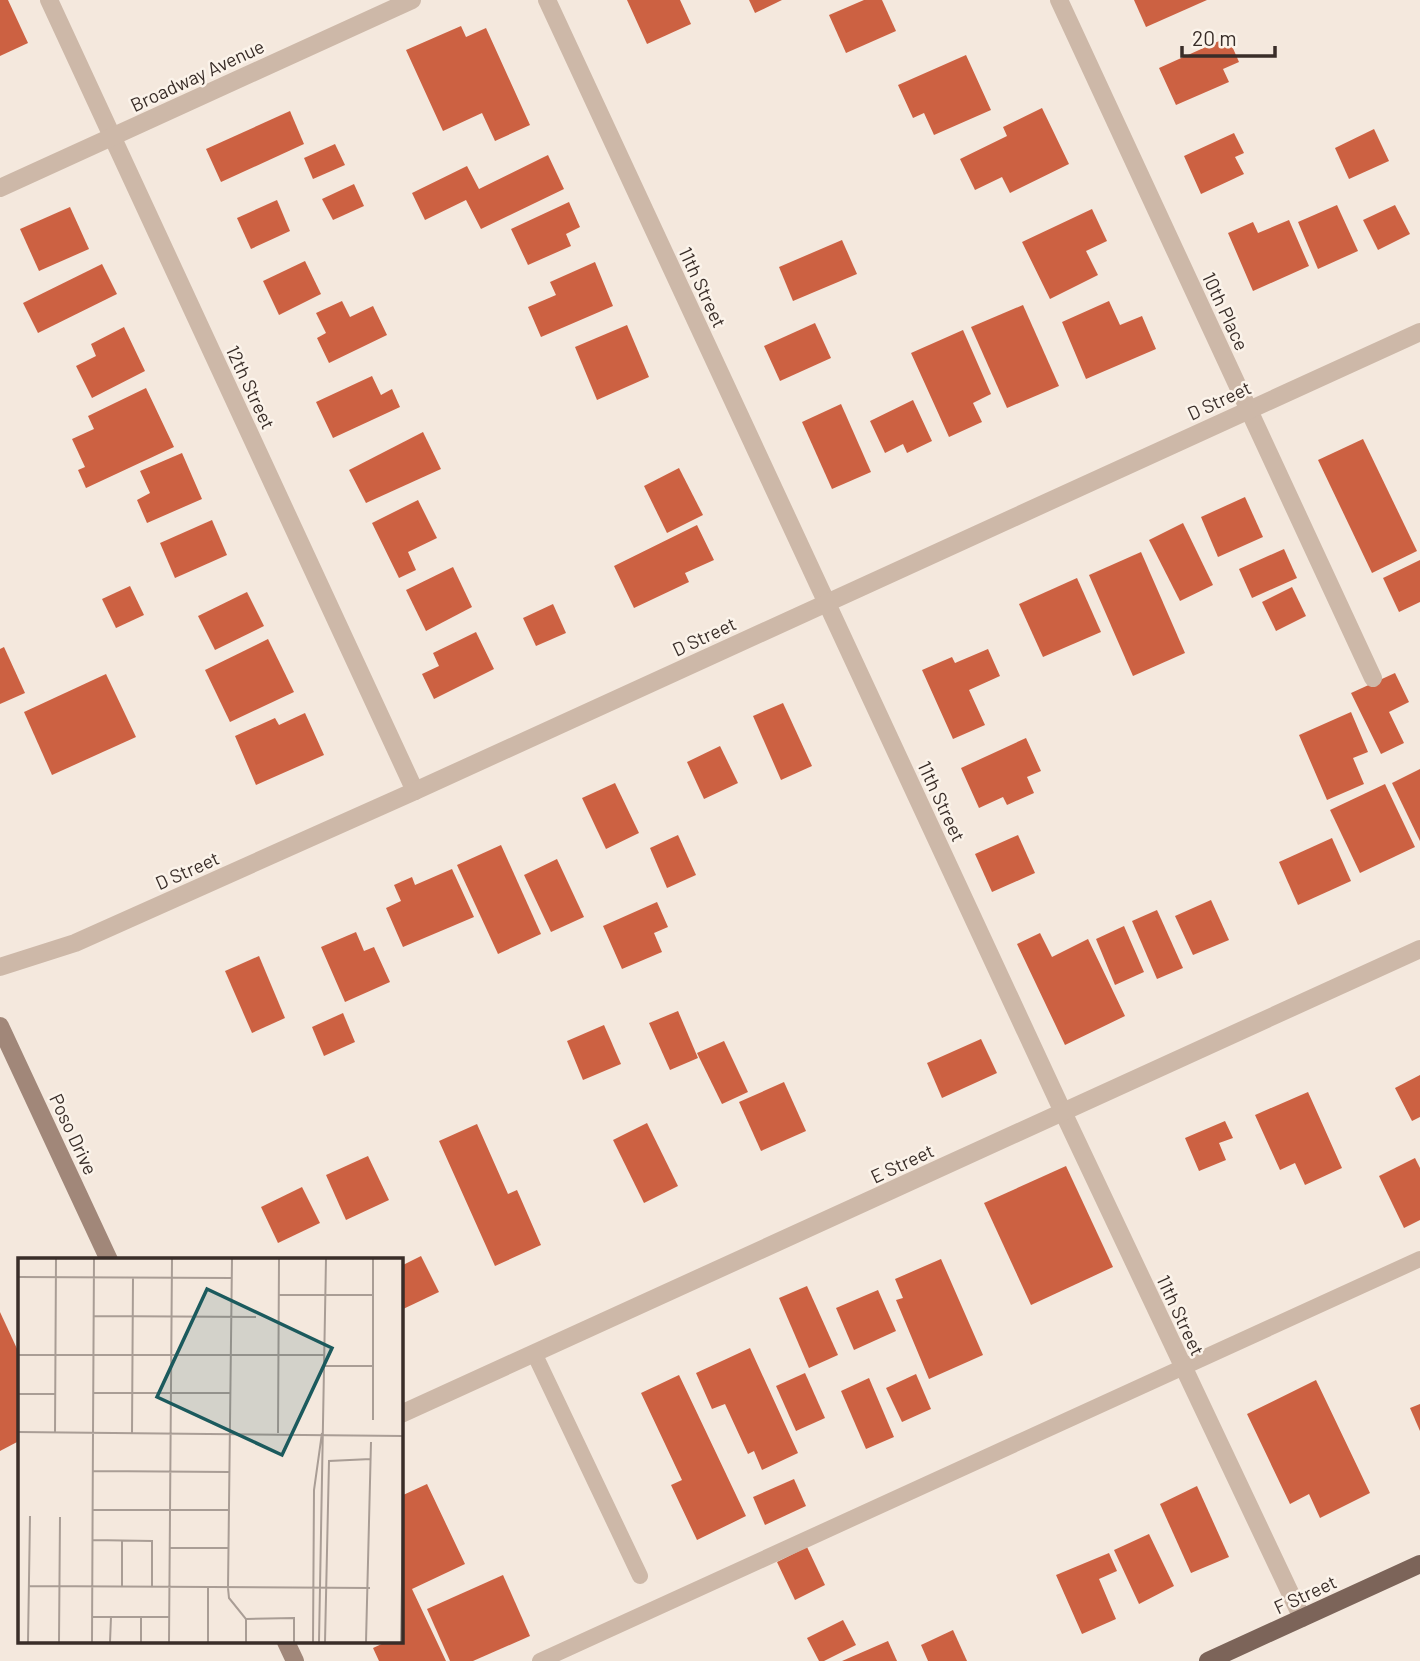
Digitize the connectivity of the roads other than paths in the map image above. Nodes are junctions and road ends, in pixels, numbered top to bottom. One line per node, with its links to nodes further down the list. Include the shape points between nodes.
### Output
1 (49, 0): 5 (street, 12th Street)
2 (412, 0): 5 (street, Broadway Avenue)
3 (547, 0): 9 (street, 11th Street)
4 (1059, 0): 8 (street, 10th Place)
5 (112, 137): 6 (street, Broadway Avenue); 11 (street, 12th Street)
6 (0, 188)
7 (1420, 332): 8 (street, D Street)
8 (1249, 410): 9 (street, D Street); 10 (street, 10th Place)
9 (827, 603): 11 (street, D Street); 15 (street, 11th Street)
10 (1373, 678)
11 (415, 791): 13 (street, D Street, via 75,943)
12 (1420, 950): 15 (street, E Street)
13 (0, 967)
14 (0, 1026): 16 (main road, Poso Drive)
15 (1063, 1112): 18 (street, E Street); 19 (street, 11th Street)
16 (108, 1258)
17 (1420, 1259): 19 (lane)
18 (534, 1353): 20 (street, E Street); 22 (lane)
19 (1182, 1366): 23 (street, 11th Street); 26 (lane)
20 (402, 1414)
21 (1420, 1564): 23 (main road, F Street)
22 (640, 1576)
23 (1302, 1618): 27 (main road, F Street)
24 (287, 1644): 25 (main road)
25 (295, 1661)
26 (540, 1661)
27 (1208, 1661)

